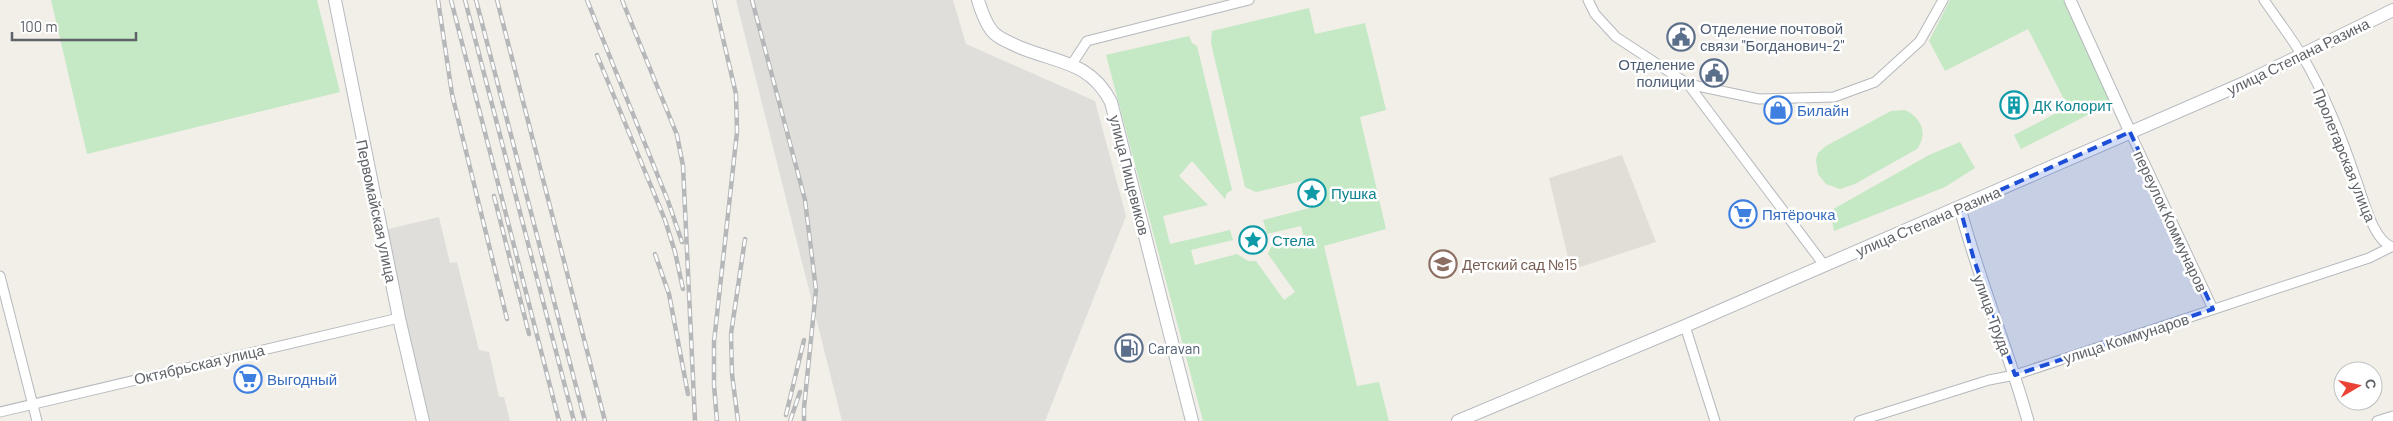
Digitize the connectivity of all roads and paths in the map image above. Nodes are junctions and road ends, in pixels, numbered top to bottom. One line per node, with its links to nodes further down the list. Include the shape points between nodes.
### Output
1 (335, 0): 18 (main road, Первомайская улица)
2 (978, 0): 10 (main road, улица Пищевиков, via 994,33 1023,48)
3 (1249, 0): 10 (street, via 1086,42)
4 (1588, 0): 11 (street, via 1595,14 1616,37)
5 (1943, 0): 11 (street, via 1920,41 1875,82 1834,97 1759,99)
6 (2070, 0): 12 (street)
7 (2264, 0): 9 (street, Пролетарская улица)
8 (2393, 10): 9 (main road, улица Степана Разина)
9 (2302, 56): 12 (main road, улица Степана Разина); 14 (street, Пролетарская улица, via 2322,94 2372,225 2380,239)
10 (1072, 64): 26 (main road, улица Пищевиков, via 1104,87 1112,102)
11 (1688, 84): 15 (street)
12 (2130, 132): 13 (main road, улица Степана Разина); 17 (street, переулок Коммунаров)
13 (1960, 208): 15 (main road, улица Степана Разина); 20 (street, улица Труда, via 1974,260)
14 (2392, 247): 17 (street, улица Коммунаров, via 2369,258)
15 (1824, 265): 19 (main road, улица Степана Разина)
16 (0, 276): 21 (street)
17 (2213, 309): 20 (street, улица Коммунаров)
18 (399, 318): 21 (street, Октябрьская улица); 25 (main road, Первомайская улица)
19 (1685, 326): 27 (main road, улица Степана Разина); 28 (street)
20 (2015, 375): 29 (street, улица Коммунаров, via 1989,380); 30 (street, улица Труда)
21 (32, 405): 22 (street, Октябрьская улица); 24 (street)
22 (0, 412)
23 (2393, 416): 31 (street)
24 (37, 421)
25 (423, 421)
26 (1192, 421)
27 (1458, 421)
28 (1715, 421)
29 (1859, 421)
30 (2028, 421)
31 (2377, 421)

